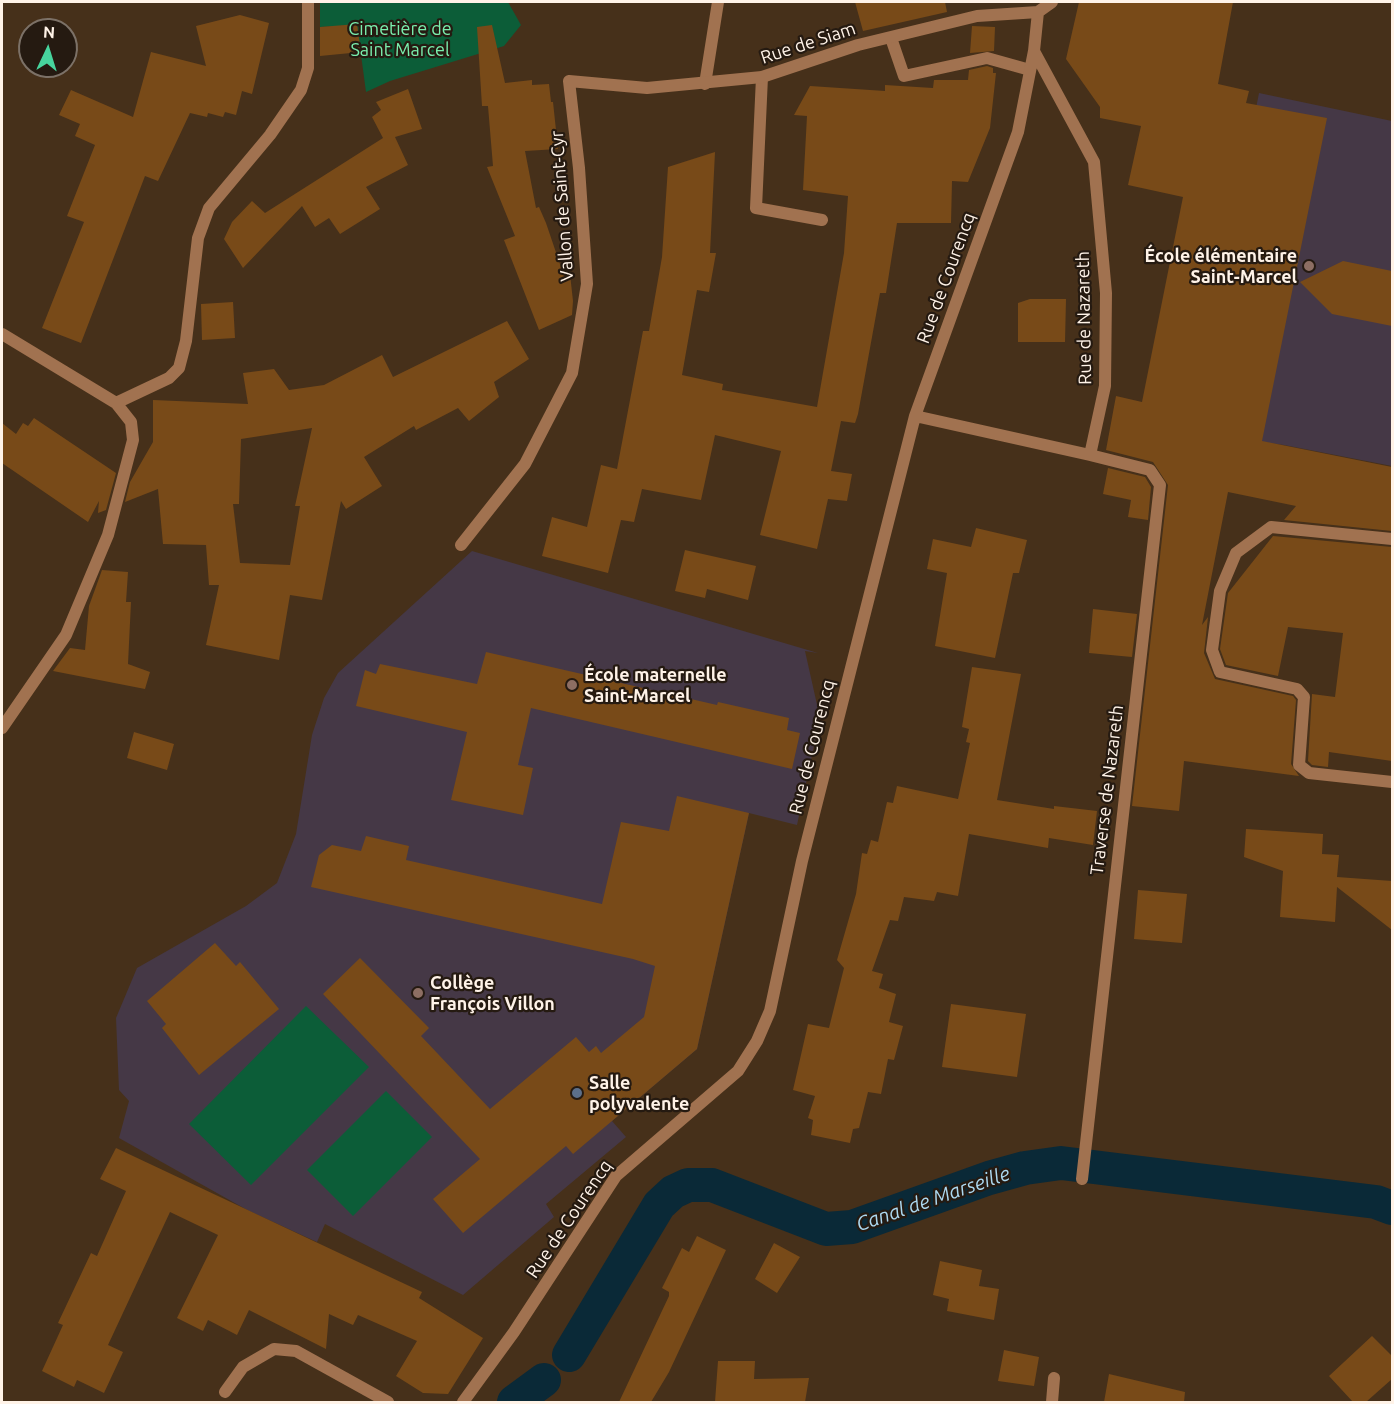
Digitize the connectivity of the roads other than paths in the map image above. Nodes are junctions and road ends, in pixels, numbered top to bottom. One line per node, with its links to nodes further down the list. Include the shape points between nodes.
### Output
1 (308, 2): 13 (street, via 308,68 301,90 270,135 209,208 198,238 185,349 179,368 169,378)
2 (718, 2): 10 (street)
3 (1052, 2): 4 (street)
4 (1038, 12): 5 (street, Rue de Siam, via 977,16); 6 (street, Rue de Courencq)
5 (891, 38): 7 (street, via 904,76 987,58); 8 (street, Rue de Siam)
6 (1034, 51): 7 (street, Rue de Courencq); 15 (street, Rue de Nazareth, via 1094,162 1106,293 1105,386)
7 (1030, 70): 14 (street, Rue de Courencq, via 1018,132)
8 (762, 77): 10 (street, Rue de Siam); 11 (street, via 756,208)
9 (569, 81): 10 (street, Rue de Siam, via 647,88); 17 (street, Vallon de Saint-Cyr, via 587,284 572,373 525,464)
10 (705, 84)
11 (822, 220)
12 (2, 334): 13 (street)
13 (116, 403): 18 (street, via 131,422 133,440 108,535 66,635)
14 (915, 416): 15 (street); 24 (street, Rue de Courencq, via 802,861 770,1011 757,1041 738,1071 616,1176)
15 (1090, 455): 20 (street, Traverse de Nazareth, via 1150,470 1160,485)
16 (1392, 539): 19 (street, via 1271,527 1236,553 1220,591 1212,650 1220,672 1297,689 1304,698 1299,765 1309,773)
17 (461, 545)
18 (2, 728)
19 (1392, 782)
20 (1082, 1179)
21 (1054, 1378): 25 (street)
22 (225, 1392): 23 (street, via 243,1366 274,1349 296,1352)
23 (387, 1402)
24 (463, 1402)
25 (1052, 1402)

